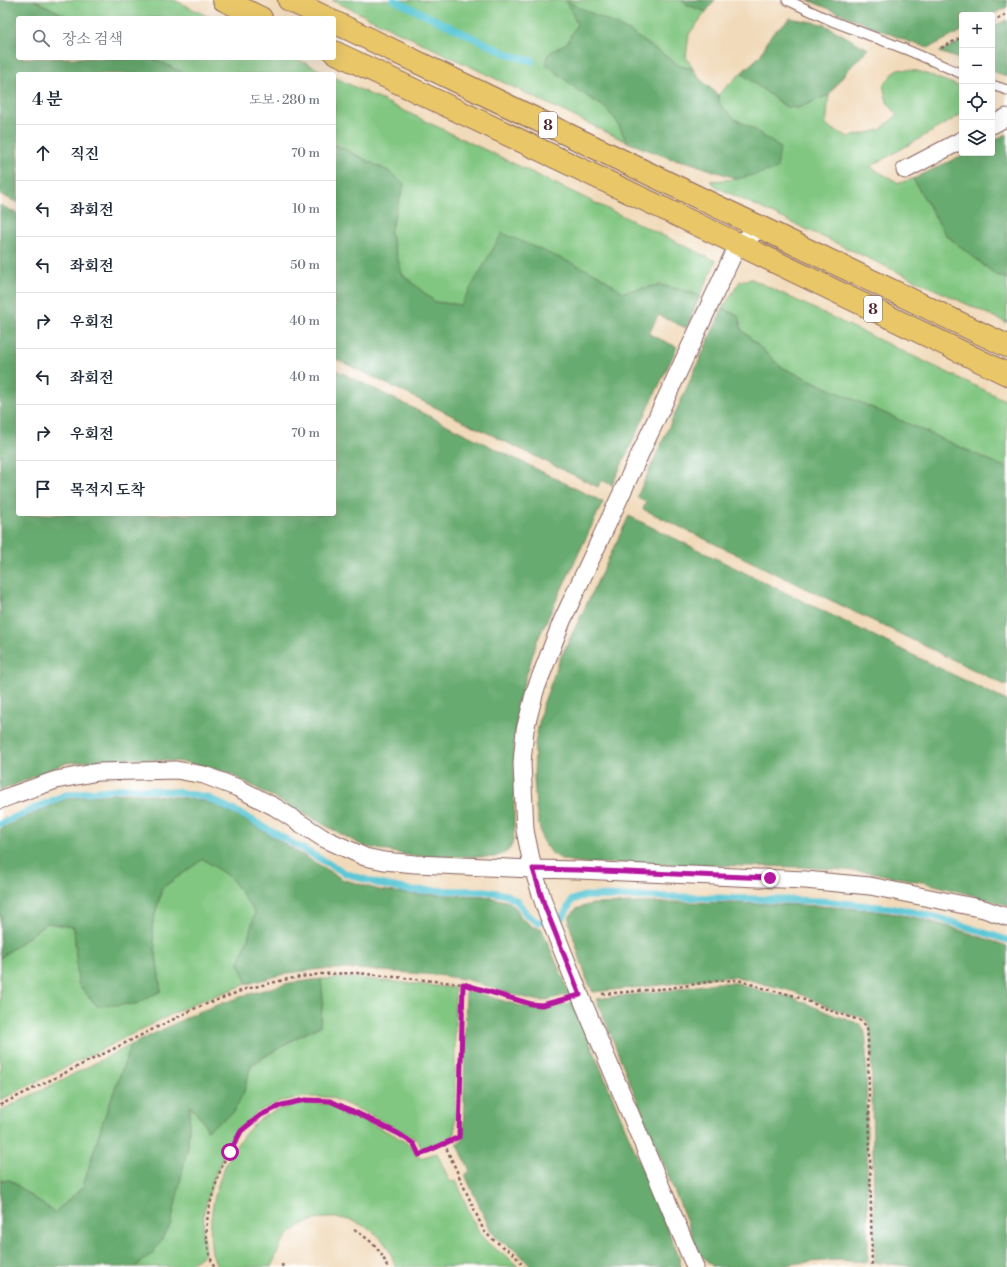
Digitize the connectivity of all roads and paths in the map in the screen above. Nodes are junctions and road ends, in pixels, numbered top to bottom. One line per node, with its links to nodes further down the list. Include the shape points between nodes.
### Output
1 (224, 0): 5 (highway)
2 (289, 0): 6 (highway)
3 (787, 0): 10 (lane)
4 (1007, 14): 7 (path)
5 (258, 16)
6 (323, 16)
7 (995, 20)
8 (336, 23): 17 (highway, 8)
9 (336, 53): 18 (highway, 8)
10 (959, 73)
11 (995, 86): 12 (lane)
12 (1007, 90)
13 (1007, 117): 14 (street)
14 (995, 123)
15 (959, 142): 16 (street)
16 (905, 170)
17 (762, 228): 18 (street); 19 (highway, 8)
18 (738, 244): 20 (highway, 8); 22 (street, via 562,621 535,691 525,730 522,763 525,830)
19 (1007, 346)
20 (1007, 374)
21 (0, 800): 22 (street, via 56,780 98,772 176,770 204,775 238,788 275,807 323,838 365,857 415,864)
22 (533, 869): 23 (street, via 770,878 870,886 977,908); 25 (street, via 545,907)
23 (1007, 917)
24 (463, 984): 25 (path, via 531,1004 542,1005); 26 (path, via 357,973 321,974 246,989 196,1008); 27 (path, via 459,1137)
25 (580, 995): 34 (street); 35 (path, via 671,988 715,980 738,980 792,995 862,1021 867,1028 868,1040)
26 (0, 1105)
27 (444, 1144): 30 (path, via 419,1155 414,1144 399,1134 330,1101 305,1100 282,1105 261,1115 241,1131 217,1179 208,1211 206,1234 209,1255); 33 (path, via 484,1231 492,1240 514,1254)
28 (354, 1230): 32 (path, via 377,1247)
29 (283, 1262): 31 (path)
30 (214, 1267)
31 (282, 1267)
32 (387, 1267)
33 (524, 1267)
34 (695, 1267)
35 (872, 1267)

